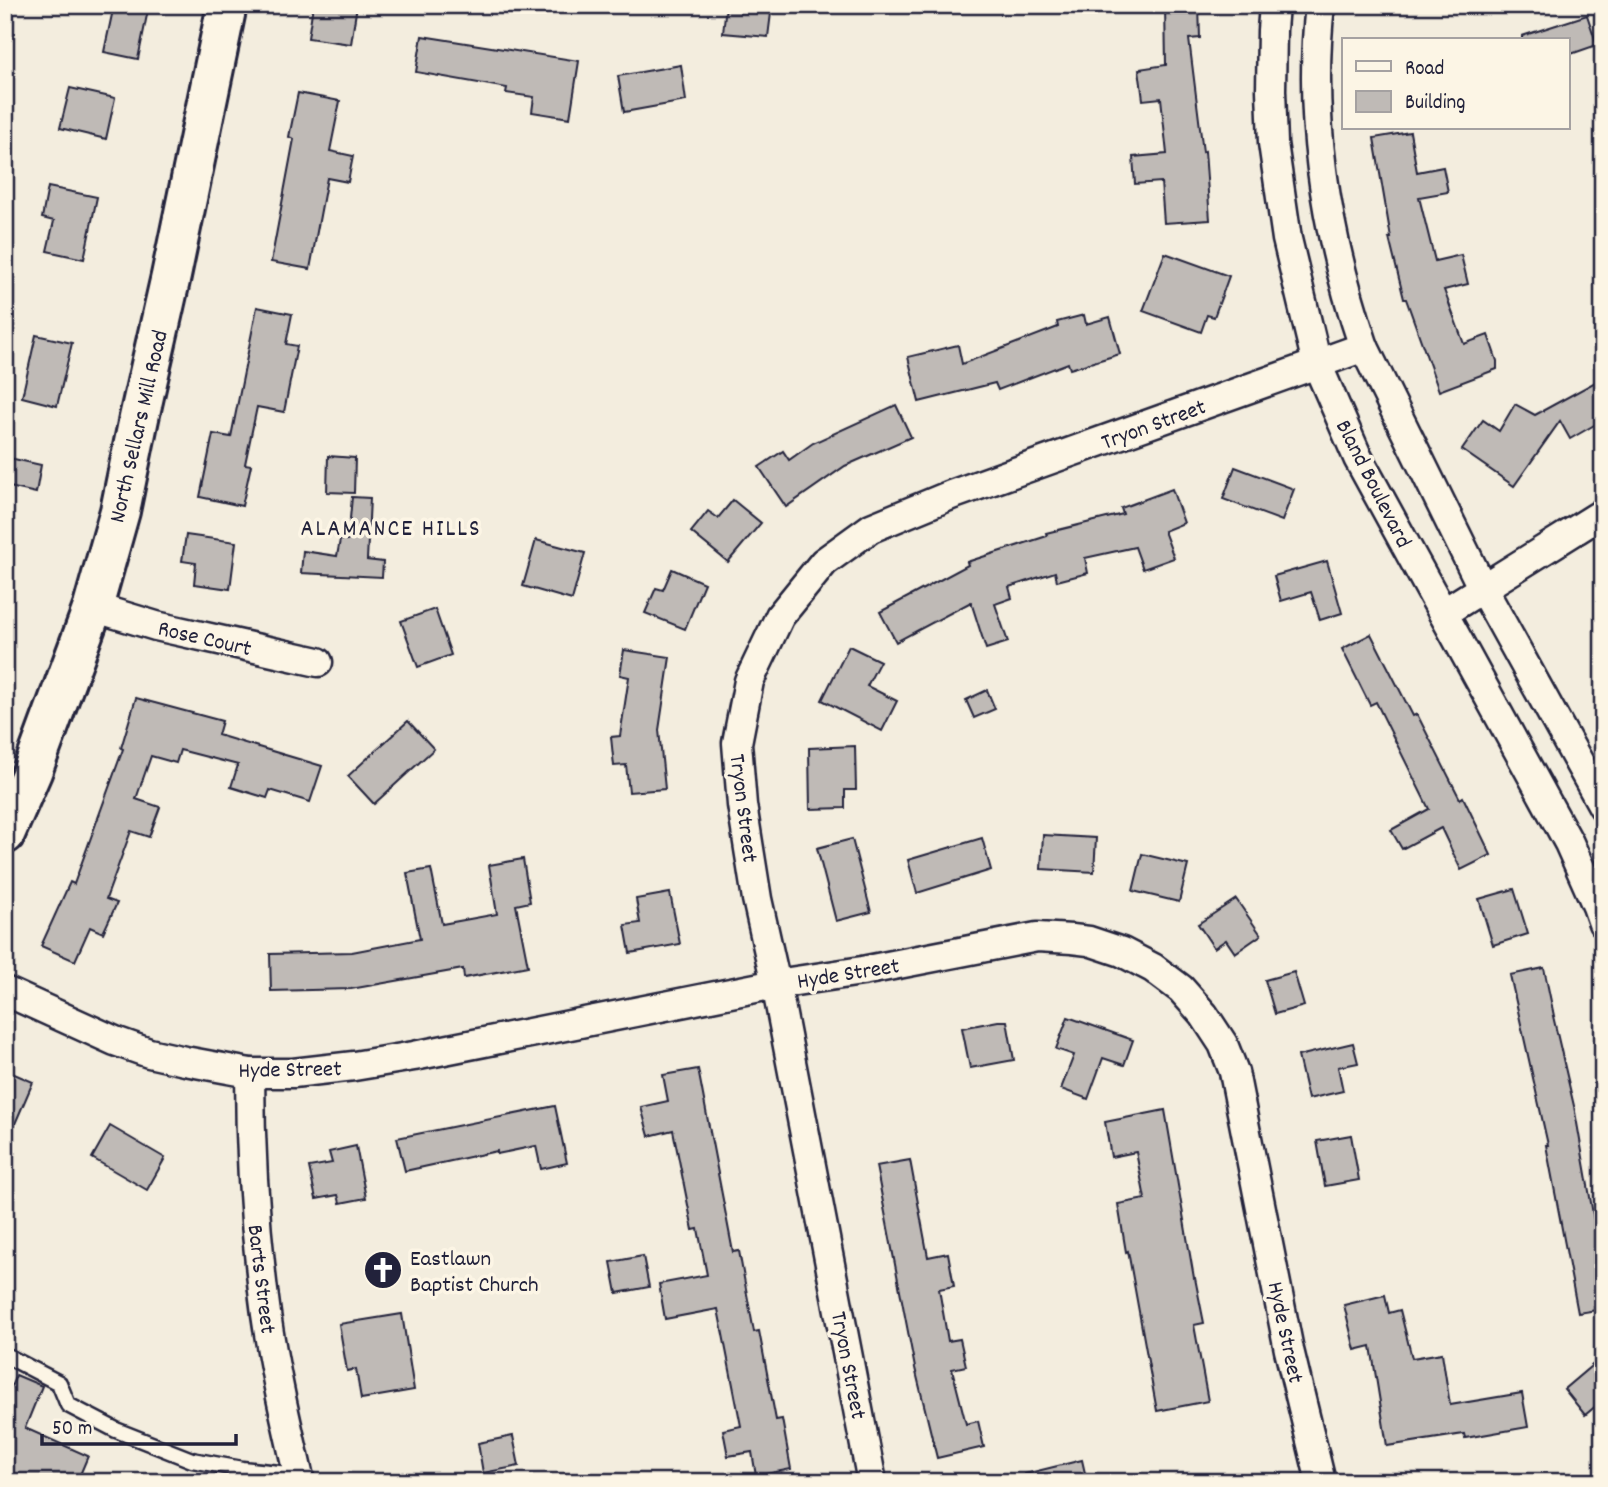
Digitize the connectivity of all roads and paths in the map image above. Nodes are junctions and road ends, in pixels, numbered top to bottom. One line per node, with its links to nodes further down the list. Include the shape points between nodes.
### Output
1 (227, 5): 8 (street, North Sellars Mill Road, via 120,511)
2 (1274, 5): 5 (street, Bland Boulevard, via 1273,143 1287,239)
3 (1320, 5): 4 (street, via 1320,155 1332,236)
4 (1364, 347): 5 (street, Tryon Street); 7 (street)
5 (1317, 364): 9 (street, Bland Boulevard, via 1359,458); 14 (street, Tryon Street, via 951,495 871,528 824,562 780,616 749,681 737,743 748,845)
6 (1603, 513): 7 (street)
7 (1483, 589): 9 (street); 11 (street)
8 (93, 607): 10 (street, Rose Court); 12 (street, North Sellars Mill Road)
9 (1443, 613): 13 (street, Bland Boulevard, via 1569,843)
10 (318, 662)
11 (1603, 806)
12 (5, 834)
13 (1603, 923)
14 (776, 984): 16 (street, Hyde Street, via 354,1066); 19 (street, Tryon Street); 20 (street, Hyde Street, via 1037,937 1089,941 1122,952 1181,989 1223,1044 1234,1072 1289,1350)
15 (5, 991): 16 (street, Hyde Street, via 115,1041 185,1062)
16 (250, 1073): 18 (street, Barts Street, via 255,1216 266,1315)
17 (5, 1355): 18 (lane, via 59,1383 68,1405 116,1430 192,1460)
18 (299, 1478)
19 (872, 1482)
20 (1321, 1482)

